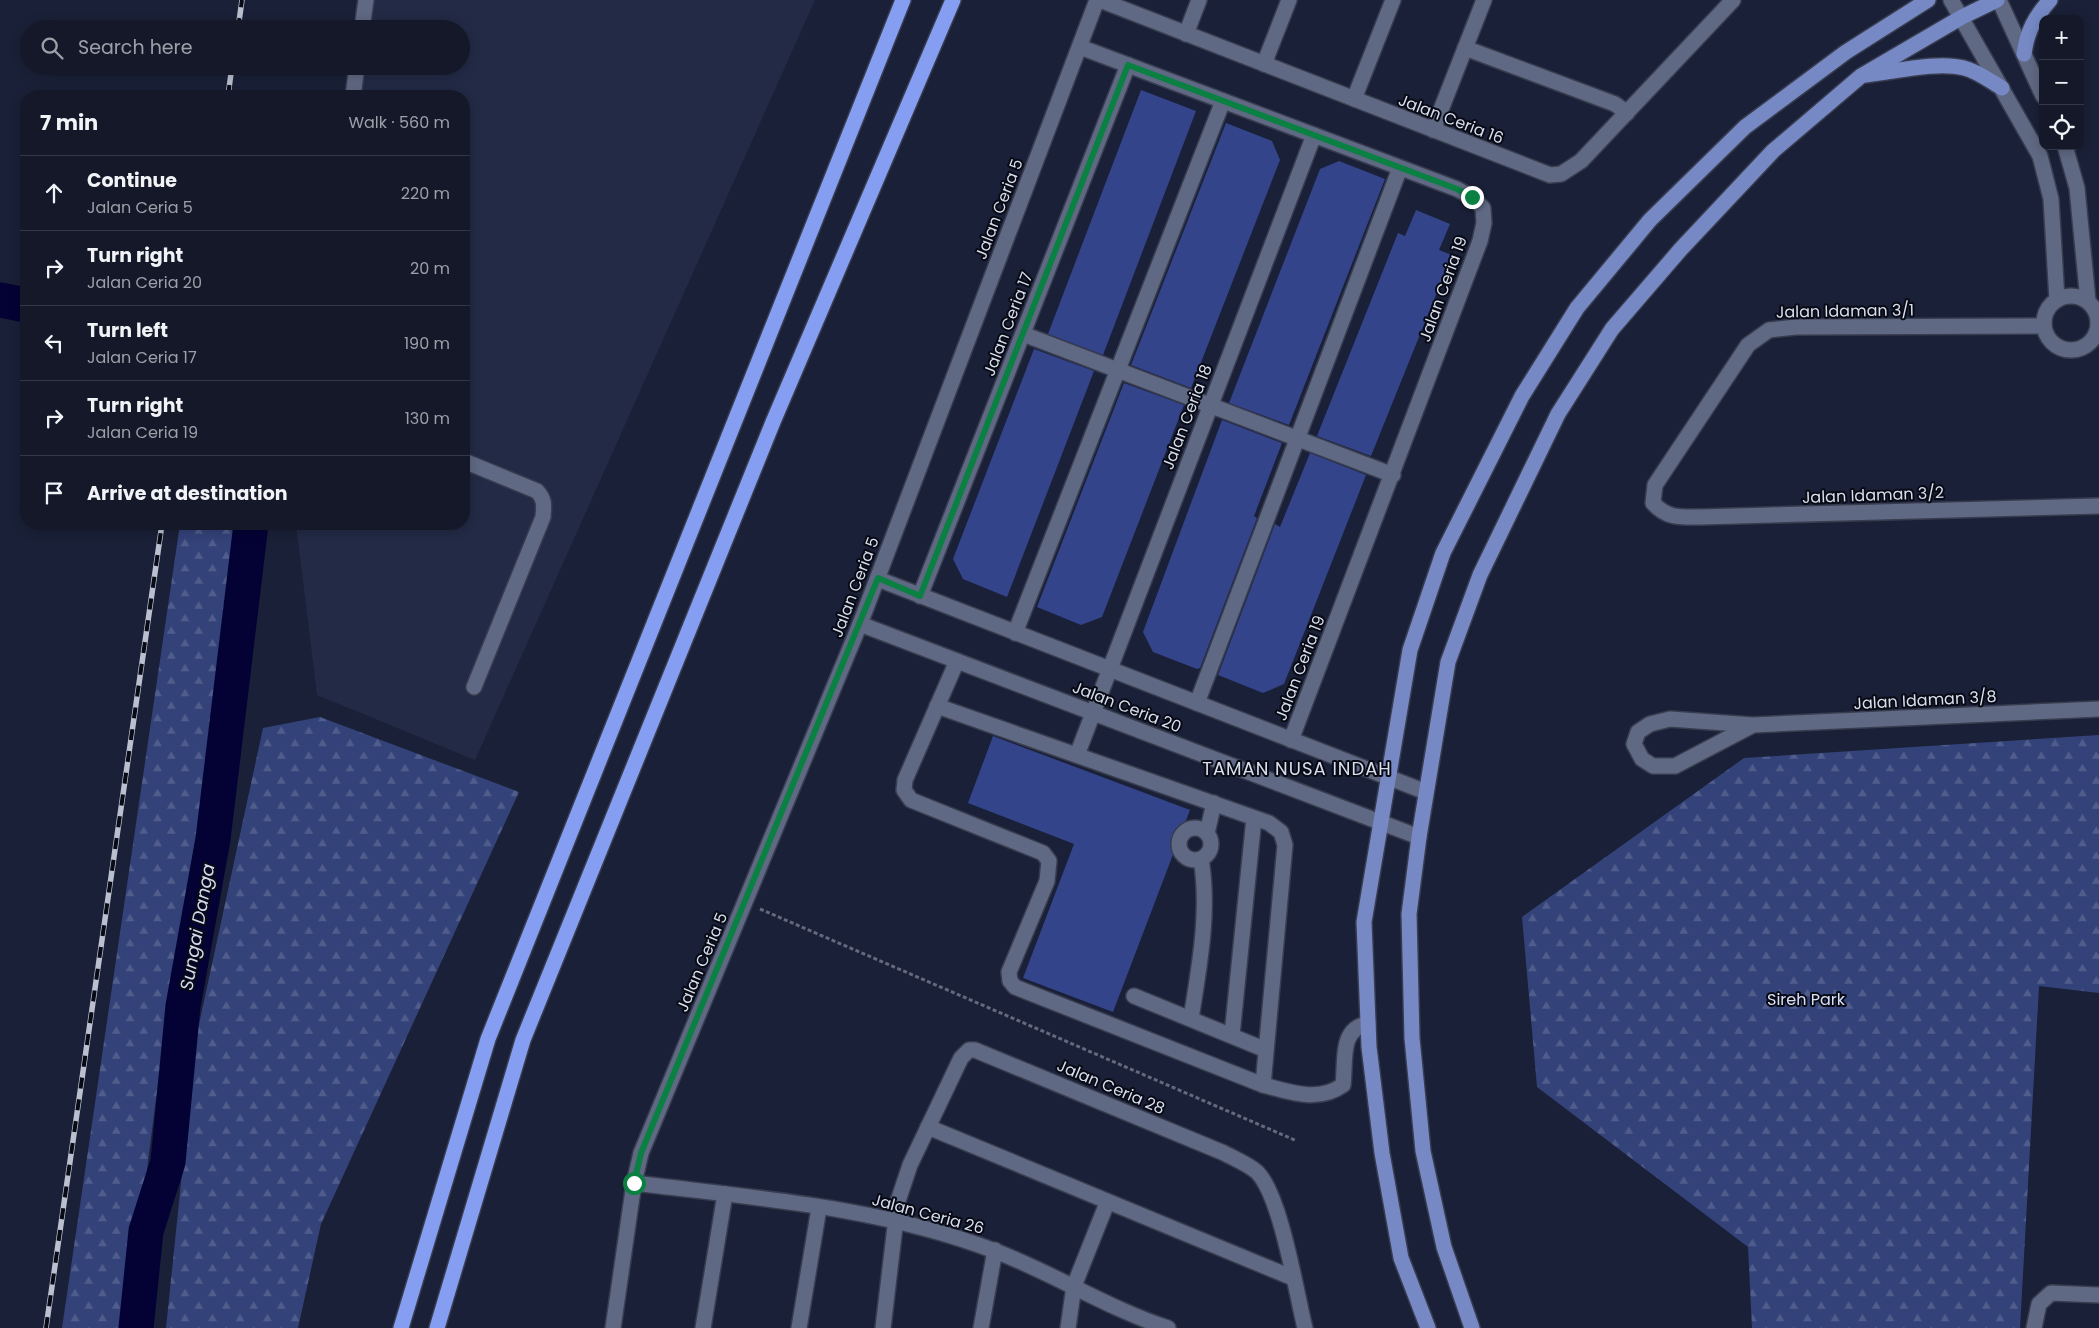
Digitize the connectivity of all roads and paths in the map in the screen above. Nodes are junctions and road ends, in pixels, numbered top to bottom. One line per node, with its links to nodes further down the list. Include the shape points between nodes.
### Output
1 (366, 0): 15 (street)
2 (903, 0): 87 (highway, via 488,1039)
3 (953, 0): 88 (highway, via 773,422 523,1040)
4 (1098, 0): 16 (street, Jalan Ceria 16); 17 (street, Jalan Ceria 5)
5 (1199, 0): 16 (street)
6 (1290, 0): 20 (street)
7 (1393, 0): 27 (street)
8 (1484, 0): 18 (street)
9 (1733, 0): 29 (street, Jalan Ceria 16)
10 (1928, 0): 60 (main road, via 1846,52 1745,127 1650,220 1577,308 1522,396 1443,553 1410,650)
11 (1951, 0): 14 (street)
12 (1998, 0): 14 (main road); 19 (street)
13 (2050, 0): 19 (main road, via 2026,34)
14 (1962, 17): 23 (main road); 25 (street)
15 (363, 20)
16 (1186, 34): 20 (street, Jalan Ceria 16)
17 (1080, 47): 21 (street, Jalan Ceria 19); 46 (street, Jalan Ceria 5)
18 (1465, 48): 29 (street, via 1615,104); 30 (street)
19 (2024, 54): 24 (street)
20 (1264, 64): 27 (street, Jalan Ceria 16)
21 (1128, 65): 28 (street, Jalan Ceria 19); 38 (street, Jalan Ceria 17)
22 (356, 75): 26 (street)
23 (1861, 76): 25 (main road, via 1949,66 1975,72); 61 (main road, via 1773,151 1680,250 1612,329 1558,414 1480,575 1448,662)
24 (2039, 87)
25 (2002, 88): 34 (street, via 2040,156 2051,199)
26 (353, 90)
27 (1354, 99): 30 (street, Jalan Ceria 16)
28 (1223, 101): 31 (street, Jalan Ceria 19); 39 (street)
29 (1627, 113): 30 (street, Jalan Ceria 16, via 1581,162 1561,174 1538,172)
30 (1433, 130)
31 (1314, 135): 33 (street, Jalan Ceria 19); 40 (street, Jalan Ceria 18)
32 (2066, 150): 35 (street, via 2077,188)
33 (1400, 168): 41 (street); 43 (street, Jalan Ceria 19, via 1472,197 1483,208 1484,224)
34 (2057, 300): 35 (street, via 2073,296); 37 (street, via 2047,311)
35 (2088, 301): 36 (street, via 2096,311)
36 (2099, 324): 37 (street, via 2092,340 2085,346 2068,350 2052,342)
37 (2044, 326): 44 (street, Jalan Idaman 3/1, via 1796,327 1769,330 1748,345 1655,485)
38 (1022, 334): 39 (street); 47 (street, Jalan Ceria 17)
39 (1118, 370): 40 (street); 49 (street)
40 (1210, 405): 41 (street); 51 (street, Jalan Ceria 18)
41 (1298, 438): 43 (street); 53 (street)
42 (470, 463): 52 (street, via 537,491 543,497 544,506 543,516)
43 (1392, 475): 58 (street, Jalan Ceria 19)
44 (1653, 503): 45 (street, Jalan Idaman 3/2, via 1662,513 1701,517)
45 (2099, 506)
46 (878, 578): 47 (street, Jalan Ceria 20); 48 (street, Jalan Ceria 5)
47 (920, 596): 49 (street, Jalan Ceria 20)
48 (860, 624): 50 (street, Jalan Ceria 20); 68 (street, Jalan Ceria 5)
49 (1015, 633): 51 (street, Jalan Ceria 20)
50 (957, 661): 54 (street); 56 (street, Jalan Ceria 20)
51 (1110, 669): 53 (street, Jalan Ceria 20); 56 (street, Jalan Ceria 18)
52 (474, 686)
53 (1197, 704): 58 (street, Jalan Ceria 20)
54 (937, 706): 59 (street); 74 (street, via 905,780 904,790 911,800 1043,853 1049,861 1047,881 1009,972 1015,987)
55 (2099, 710): 57 (street, Jalan Idaman 3/8)
56 (1093, 712): 59 (street, Jalan Ceria 18); 64 (street, Jalan Ceria 20)
57 (1753, 725): 57 (street, Jalan Idaman 3/8, via 1675,766 1653,766 1642,759 1634,744 1638,732 1650,724 1670,719)
58 (1292, 740): 60 (street, Jalan Ceria 20)
59 (1077, 755): 62 (street)
60 (1388, 778): 61 (street, Jalan Ceria 20); 64 (main road)
61 (1426, 792): 66 (main road)
62 (1214, 803): 63 (street); 65 (street)
63 (1254, 818): 72 (street); 73 (street, via 1281,832 1285,845)
64 (1381, 822): 66 (street, Jalan Ceria 20); 71 (main road, via 1364,922)
65 (1207, 834): 67 (street, via 1211,848); 67 (street, via 1193,828 1183,834 1179,843 1186,857)
66 (1419, 837): 97 (main road, via 1409,914 1412,1038 1423,1151 1444,1247)
67 (1202, 859): 70 (street, via 1204,913)
68 (745, 903): 76 (path); 77 (street, Jalan Ceria 5, via 641,1153)
69 (1134, 996): 70 (street)
70 (1192, 1019): 72 (street)
71 (1368, 1024): 74 (street, via 1350,1032 1346,1043 1343,1085 1333,1092 1304,1096); 96 (main road, via 1382,1153 1401,1258)
72 (1232, 1035): 73 (street)
73 (1266, 1050): 74 (street)
74 (1263, 1085)
75 (928, 1127): 79 (street); 81 (street, Jalan Ceria 28, via 901,1192); 83 (street, Jalan Ceria 28, via 961,1058 969,1050 980,1051 1224,1153 1256,1171 1266,1183 1275,1204)
76 (1296, 1141)
77 (634, 1183): 78 (street, Jalan Ceria 26); 89 (street, Jalan Ceria 5)
78 (725, 1194): 80 (street, Jalan Ceria 26); 90 (street)
79 (1107, 1203): 83 (street); 84 (street)
80 (819, 1208): 81 (street, Jalan Ceria 26); 91 (street)
81 (897, 1221): 82 (street, Jalan Ceria 26); 92 (street, Jalan Ceria 28)
82 (995, 1250): 84 (street, Jalan Ceria 26); 93 (street)
83 (1293, 1278): 95 (street, Jalan Ceria 28)
84 (1074, 1286): 86 (street, Jalan Ceria 26); 94 (street)
85 (2099, 1295): 98 (street, via 2051,1294 2039,1304)
86 (1162, 1327)
87 (401, 1328)
88 (437, 1328)
89 (614, 1328)
90 (703, 1328)
91 (799, 1328)
92 (883, 1328)
93 (981, 1328)
94 (1068, 1328)
95 (1305, 1328)
96 (1428, 1328)
97 (1472, 1328)
98 (2034, 1328)

